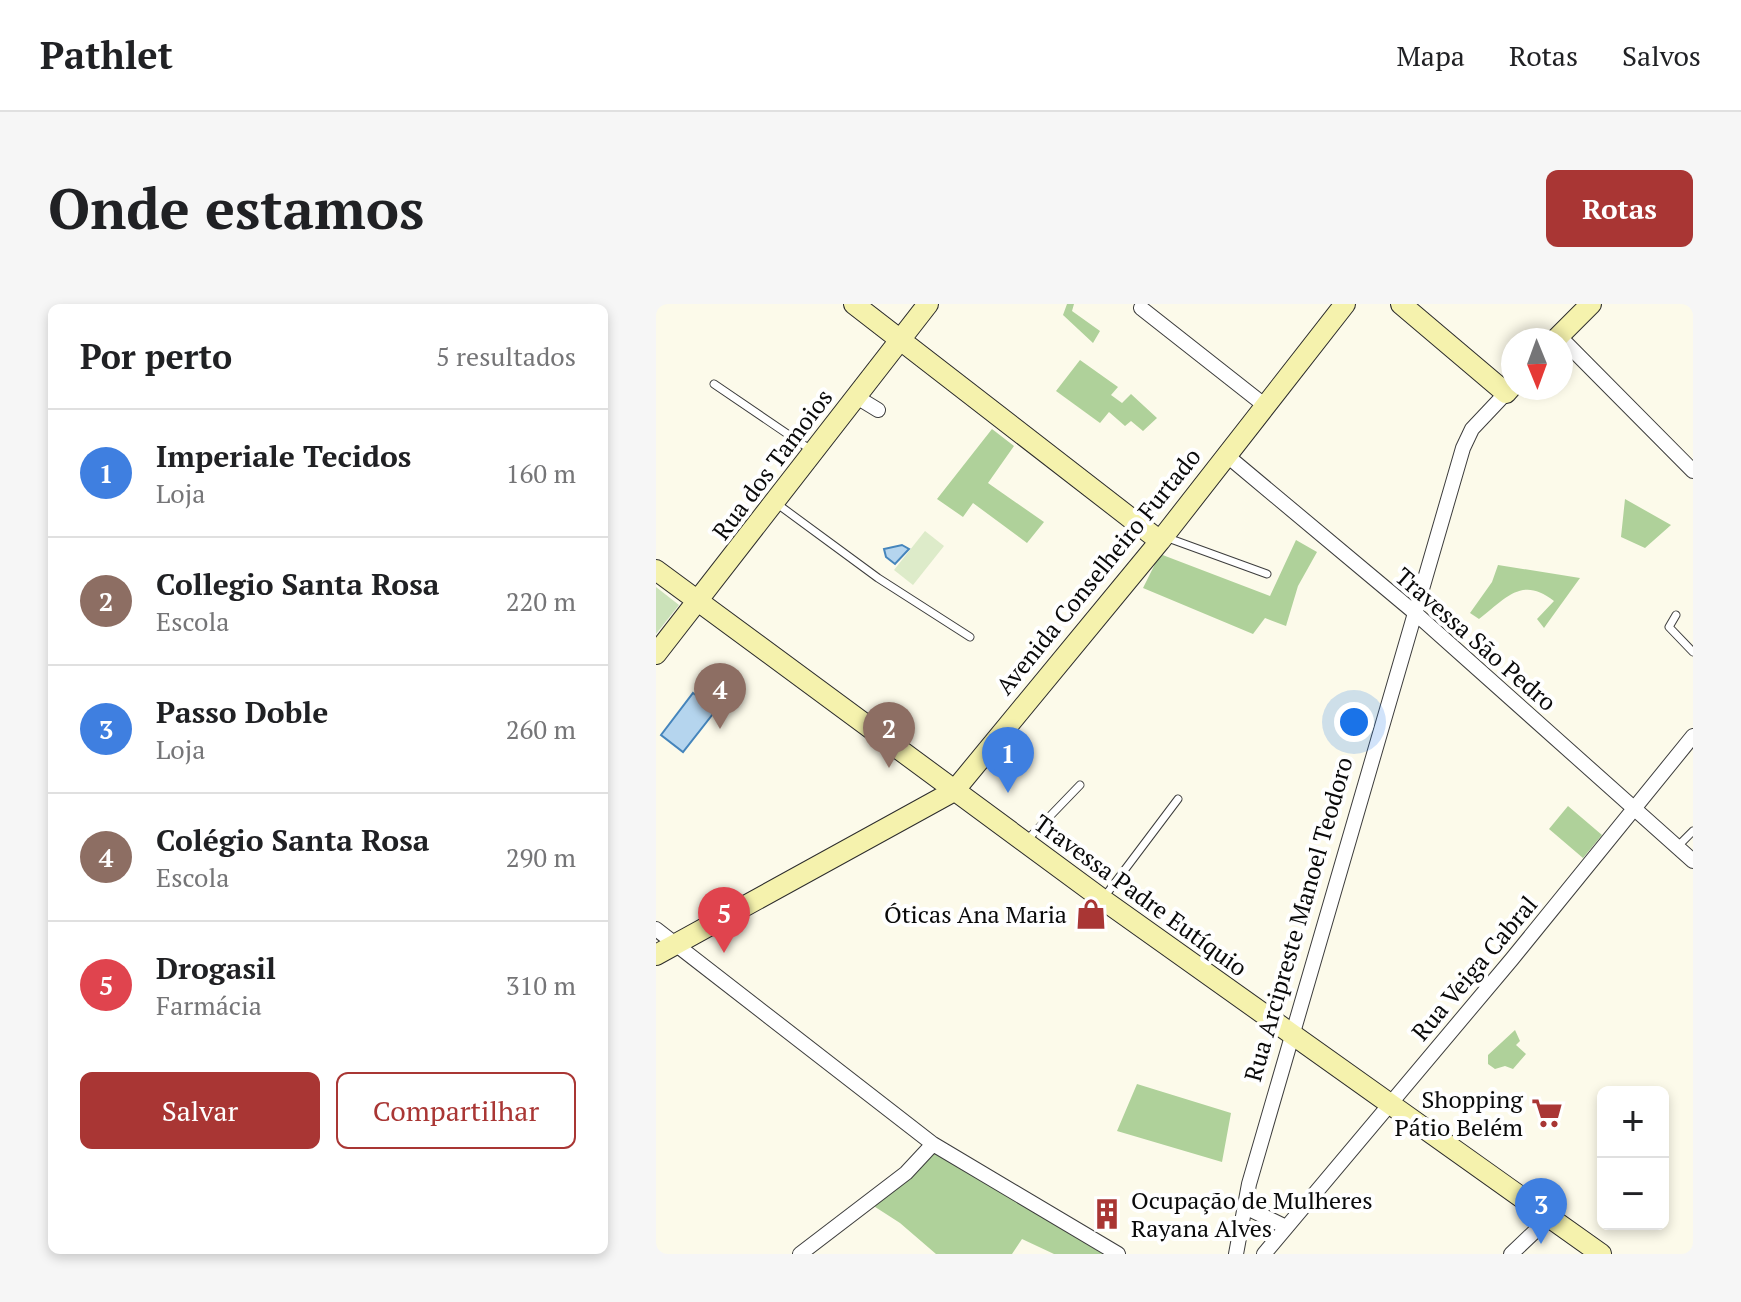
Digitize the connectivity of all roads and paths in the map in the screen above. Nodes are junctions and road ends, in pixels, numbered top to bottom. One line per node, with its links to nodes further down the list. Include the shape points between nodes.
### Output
1 (854, 304): 8 (main road)
2 (928, 304): 8 (main road, Rua dos Tamoios)
3 (1345, 304): 14 (main road, Avenida Conselheiro Furtado)
4 (1401, 304): 10 (main road)
5 (1591, 304): 7 (main road)
6 (1141, 308): 14 (street)
7 (1567, 328)
8 (900, 339): 12 (main road, Rua dos Tamoios); 20 (main road)
9 (1573, 354): 18 (street)
10 (1501, 383)
11 (714, 384): 16 (lane)
12 (855, 396): 15 (street); 16 (main road, Rua dos Tamoios)
13 (1501, 398): 24 (street, Rua Arcipreste Manoel Teodoro, via 1472,429 1463,448)
14 (1263, 404): 17 (main road, Avenida Conselheiro Furtado)
15 (878, 410)
16 (813, 451): 19 (main road, Rua dos Tamoios)
17 (1225, 454): 20 (main road, Avenida Conselheiro Furtado); 24 (street, Travessa São Pedro)
18 (1693, 471)
19 (776, 503): 23 (main road, Rua dos Tamoios); 26 (lane)
20 (1162, 539): 22 (lane); 31 (main road, Avenida Conselheiro Furtado)
21 (656, 570): 23 (main road, Travessa Padre Eutíquio)
22 (1267, 574)
23 (699, 601): 28 (main road, Rua dos Tamoios); 31 (main road, Travessa Padre Eutíquio)
24 (1414, 612): 33 (street, Travessa São Pedro); 42 (street, Rua Arcipreste Manoel Teodoro)
25 (1676, 615): 27 (lane, via 1669,627)
26 (970, 637)
27 (1693, 652)
28 (656, 654)
29 (1693, 736): 33 (street, Rua Veiga Cabral)
30 (1080, 785): 35 (lane)
31 (954, 791): 35 (main road, Travessa Padre Eutíquio); 40 (main road, Avenida Conselheiro Furtado)
32 (1178, 799): 38 (lane)
33 (1632, 808): 36 (street, Travessa São Pedro); 43 (street, Rua Veiga Cabral)
34 (1693, 831): 36 (lane)
35 (1025, 843): 38 (main road, Travessa Padre Eutíquio)
36 (1678, 847): 37 (street, Travessa São Pedro)
37 (1693, 861)
38 (1102, 899): 42 (main road, Travessa Padre Eutíquio)
39 (656, 929): 40 (street)
40 (674, 944): 41 (main road, Avenida Conselheiro Furtado); 44 (street)
41 (656, 955)
42 (1291, 1036): 43 (main road, Travessa Padre Eutíquio); 45 (street, Rua Arcipreste Manoel Teodoro)
43 (1389, 1103): 46 (main road, Travessa Padre Eutíquio); 47 (street, Rua Veiga Cabral)
44 (933, 1144): 48 (street, via 906,1173); 49 (street)
45 (1245, 1207): 47 (street); 50 (street, Rua Arcipreste Manoel Teodoro)
46 (1550, 1217): 52 (street); 53 (main road, Travessa Padre Eutíquio)
47 (1286, 1227): 51 (street, Rua Veiga Cabral)
48 (805, 1253)
49 (1118, 1254)
50 (1236, 1254)
51 (1264, 1254)
52 (1511, 1254)
53 (1601, 1254)

